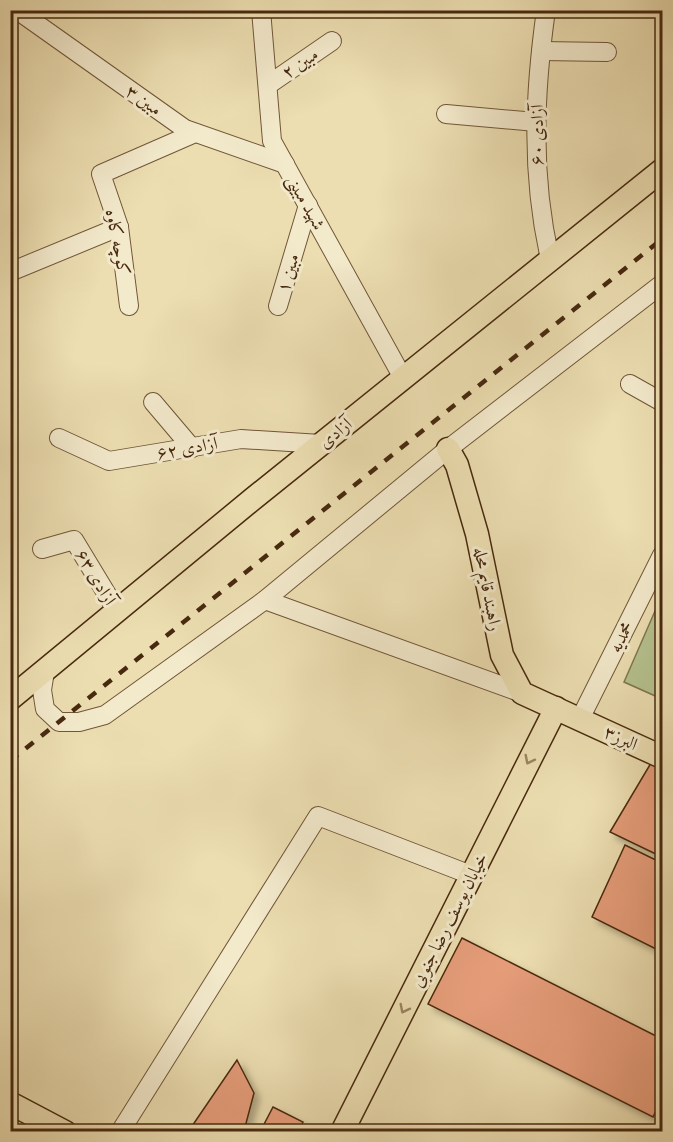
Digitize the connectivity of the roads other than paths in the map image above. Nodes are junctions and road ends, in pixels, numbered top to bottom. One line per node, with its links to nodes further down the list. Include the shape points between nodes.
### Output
1 (17, 10): 10 (street, مبین ۳)
2 (261, 10): 7 (street, شهید مبینی)
3 (546, 10): 5 (street, آزادی ۶۰)
4 (332, 41): 7 (street, مبین ۲)
5 (541, 51): 6 (street); 9 (street, آزادی ۶۰)
6 (607, 52)
7 (268, 85): 11 (street, شهید مبینی, via 272,141)
8 (446, 114): 9 (street)
9 (536, 122): 15 (street, آزادی ۶۰, via 534,142 541,219)
10 (195, 133): 11 (street, مبین ۳); 14 (street, کوچه کاوه, via 101,174)
11 (285, 164): 13 (street, شهید مبینی)
12 (663, 170): 15 (main road, آزادی)
13 (308, 205): 19 (street, مبین ۱); 20 (street, شهید مبینی)
14 (119, 227): 16 (street); 18 (street, کوچه کاوه)
15 (550, 259): 20 (main road, آزادی)
16 (10, 273)
17 (663, 284): 27 (street)
18 (129, 306)
19 (278, 306)
20 (403, 378): 25 (main road, آزادی)
21 (630, 384): 23 (street)
22 (153, 402): 26 (street)
23 (663, 402)
24 (58, 438): 26 (street, آزادی ۶۲, via 109,461)
25 (321, 444): 26 (street, آزادی ۶۲, via 241,439); 31 (main road, آزادی)
26 (192, 447)
27 (448, 449): 30 (street); 33 (main road, راهبند قایم محله, via 457,465 477,534 502,655)
28 (42, 549): 31 (street, آزادی ۶۳, via 74,540)
29 (663, 555): 36 (street, محمدیه)
30 (265, 600): 32 (street, via 105,715 79,722 59,722 45,709); 33 (street)
31 (117, 611): 32 (main road, آزادی)
32 (45, 671): 34 (main road, آزادی)
33 (522, 693): 35 (main road)
34 (10, 699)
35 (556, 708): 36 (main road); 38 (main road, خیابان یوسف رضا جنوبی, one-way to 38)
36 (580, 719): 37 (main road, البرز۳)
37 (663, 758)
38 (471, 875): 41 (street, via 318,816); 42 (main road, خیابان یوسف رضا جنوبی, one-way to 42)
39 (10, 1103): 40 (main road)
40 (63, 1131)
41 (120, 1131)
42 (342, 1131)

